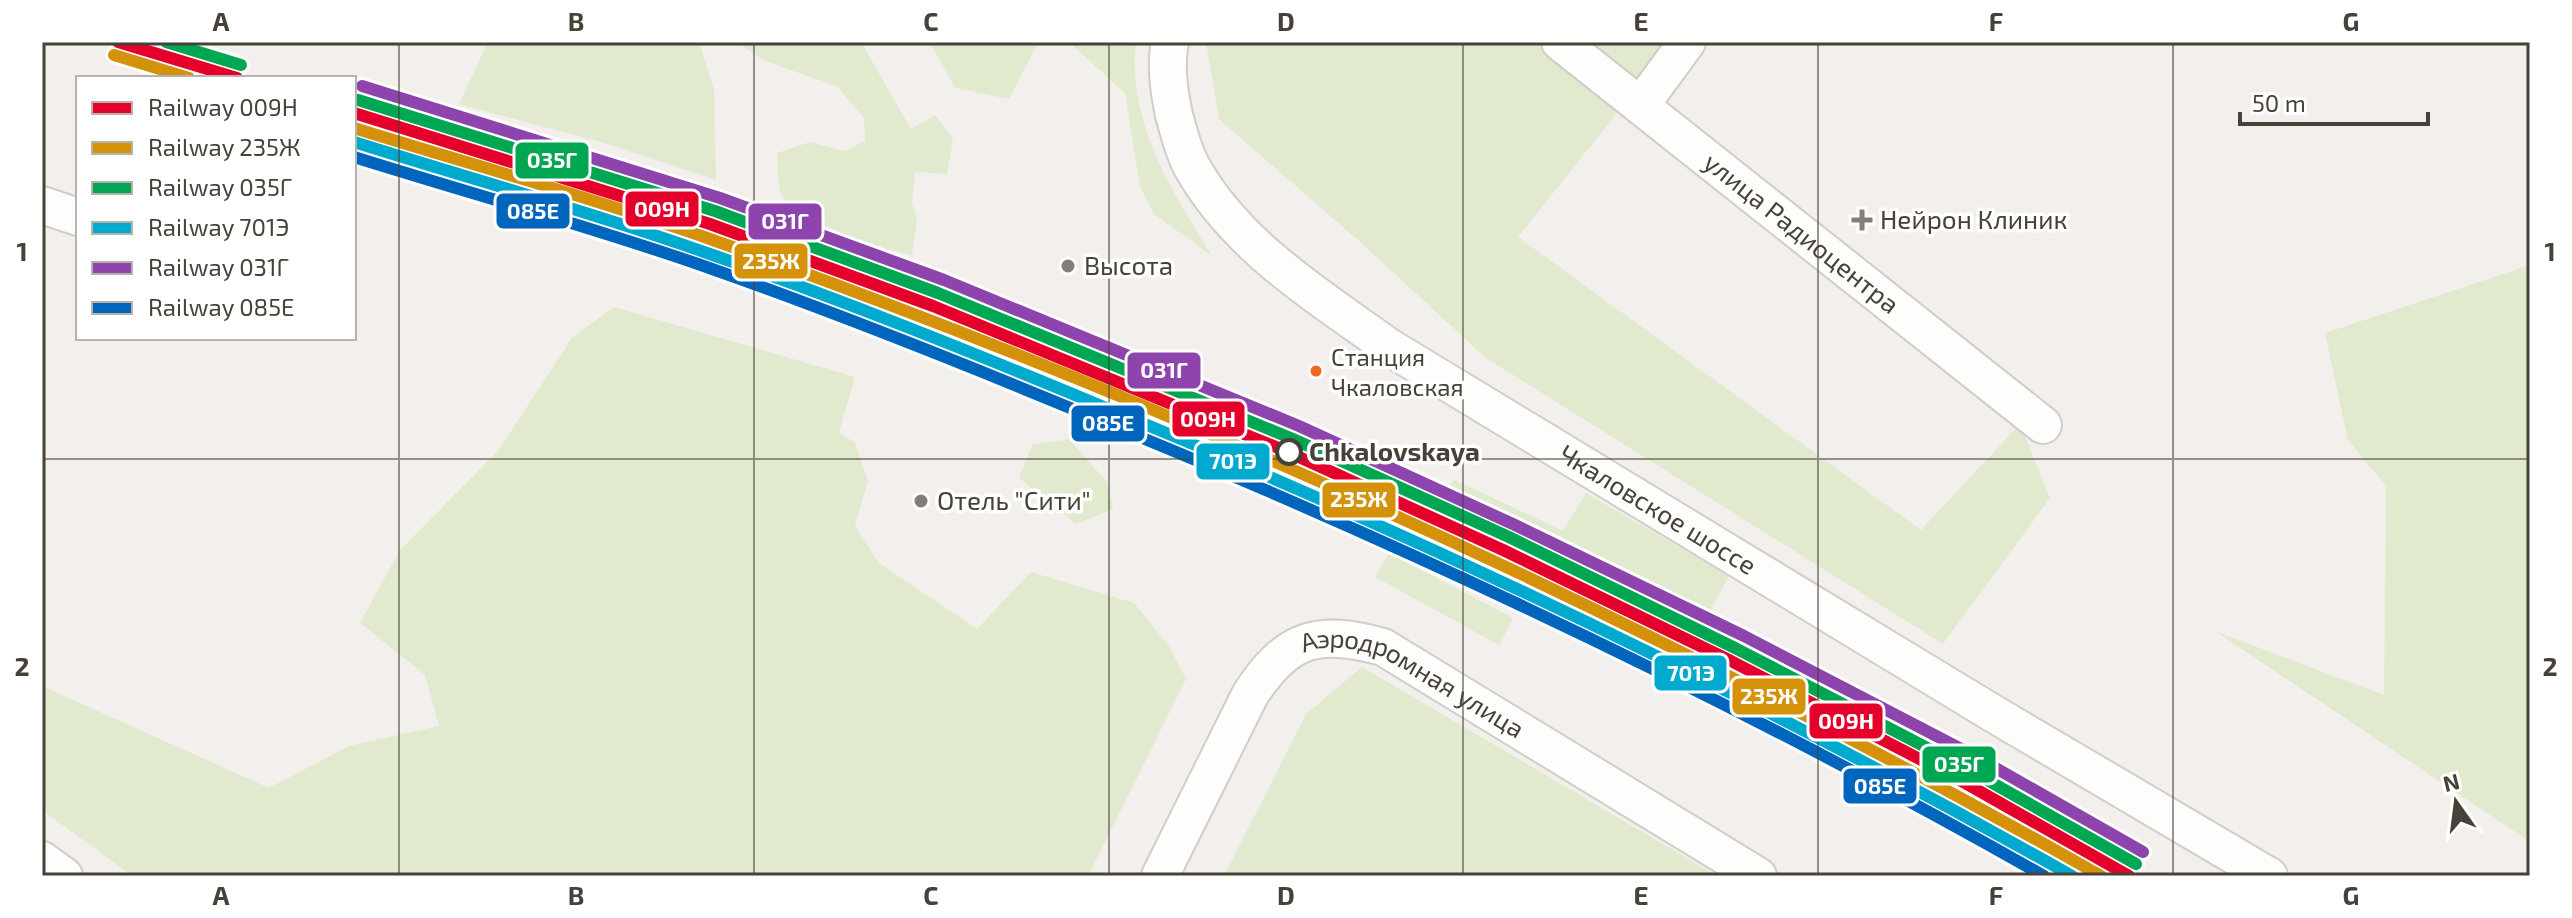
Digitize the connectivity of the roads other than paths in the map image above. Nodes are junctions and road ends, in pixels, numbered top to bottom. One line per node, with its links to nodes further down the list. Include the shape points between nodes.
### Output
1 (1170, 42): 12 (street, Чкаловское шоссе, via 1170,97 1190,165 1233,224 1295,279 1389,347)
2 (1560, 42): 4 (street, улица Радиоцентра)
3 (1687, 42): 4 (street)
4 (1641, 105): 7 (street, улица Радиоцентра)
5 (42, 205): 6 (street)
6 (76, 216)
7 (2043, 425)
8 (42, 860): 9 (street)
9 (64, 876)
10 (1160, 876): 11 (street, Аэродромная улица, via 1250,695 1269,667 1320,637 1352,638 1383,647)
11 (1758, 876)
12 (2269, 876)

